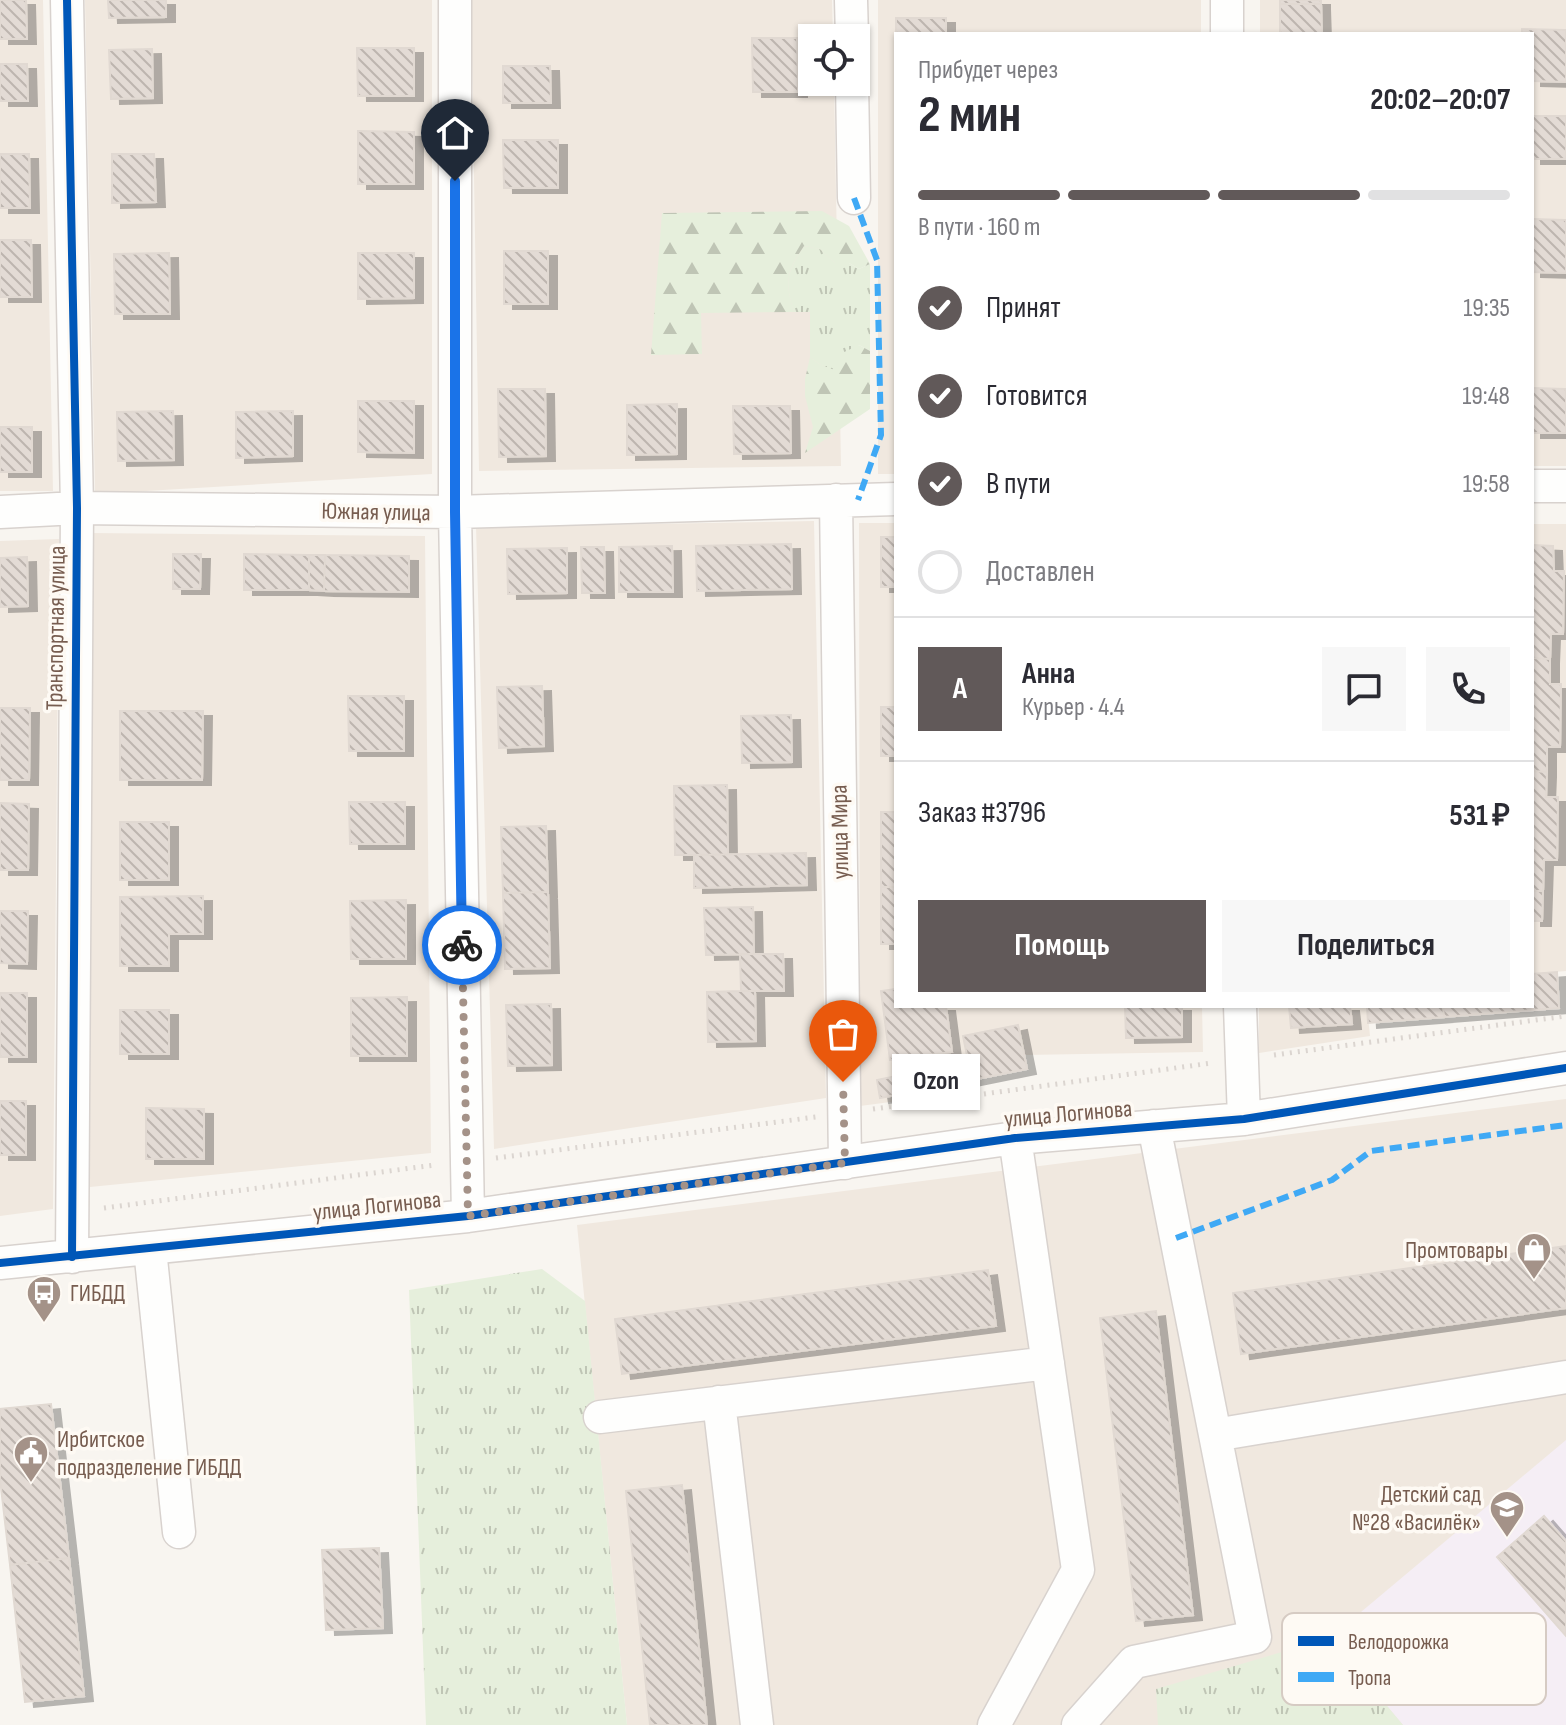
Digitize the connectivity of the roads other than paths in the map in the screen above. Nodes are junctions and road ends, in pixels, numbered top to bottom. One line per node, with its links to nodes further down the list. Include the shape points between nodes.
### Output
1 (67, 0): 13 (street, Транспортная улица)
2 (455, 0): 15 (street)
3 (851, 0): 5 (street)
4 (1227, 0): 6 (street)
5 (852, 24)
6 (1227, 32)
7 (852, 96): 8 (street)
8 (854, 198)
9 (1534, 486): 10 (street)
10 (1566, 486)
11 (894, 499): 12 (street, Южная улица)
12 (836, 500): 15 (street, Южная улица); 21 (street, улица Мира)
13 (77, 508): 14 (street, Южная улица); 15 (street, Южная улица); 24 (street, Транспортная улица)
14 (0, 512)
15 (455, 512): 22 (street)
16 (1240, 1008): 18 (street)
17 (1566, 1068): 18 (street, улица Логинова)
18 (1244, 1119): 19 (street, улица Логинова)
19 (1154, 1126): 20 (street, улица Логинова); 30 (street)
20 (1015, 1138): 21 (street, улица Логинова); 26 (street)
21 (845, 1163): 22 (street, улица Логинова)
22 (468, 1216): 23 (street, улица Логинова)
23 (150, 1249): 24 (street, улица Логинова); 31 (street)
24 (72, 1257): 25 (street, улица Логинова)
25 (0, 1263)
26 (1048, 1363): 28 (street); 33 (street, via 1078,1570)
27 (1566, 1377): 30 (street)
28 (719, 1402): 29 (street); 32 (street)
29 (600, 1417)
30 (1215, 1435): 34 (street, via 1255,1637 1134,1662)
31 (179, 1532)
32 (757, 1725)
33 (994, 1725)
34 (1078, 1725)

